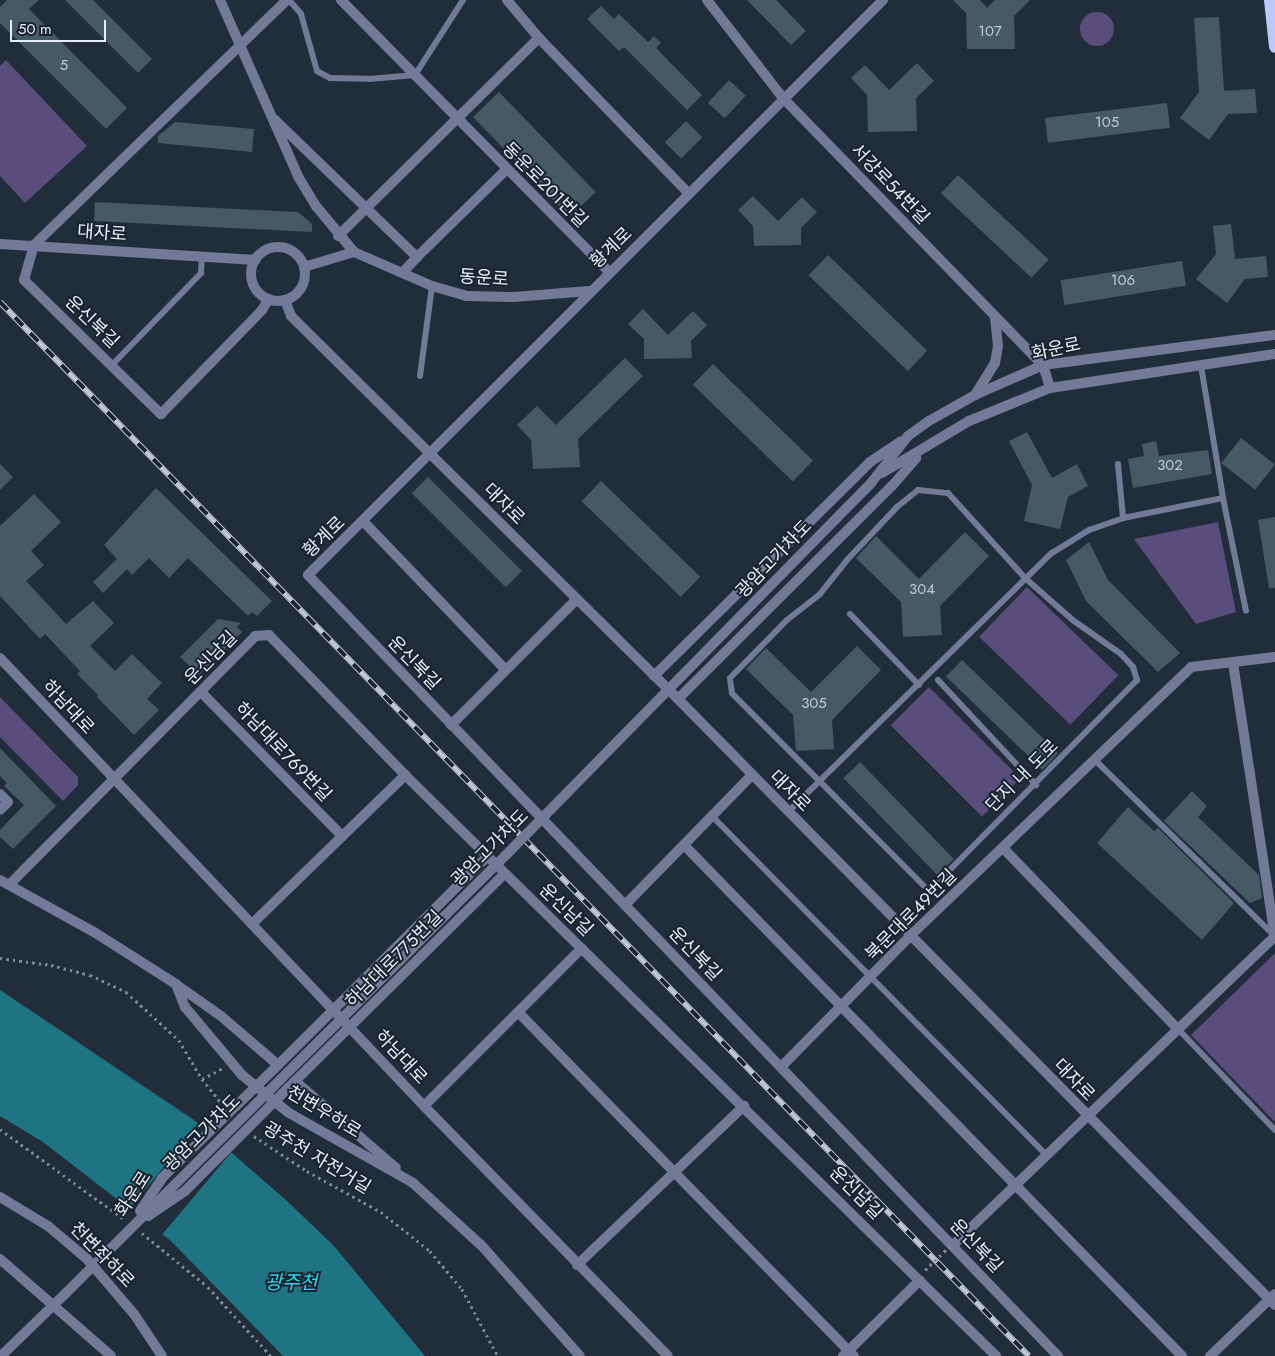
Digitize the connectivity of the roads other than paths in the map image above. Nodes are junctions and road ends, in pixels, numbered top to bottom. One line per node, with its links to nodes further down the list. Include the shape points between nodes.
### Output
1 (220, 0): 10 (street, 동운로)
2 (288, 0): 10 (street); 12 (lane, via 301,14 317,71 330,78)
3 (341, 0): 12 (street, 동운로201번길)
4 (463, 0): 12 (lane)
5 (507, 0): 9 (street)
6 (707, 0): 13 (street, 서강로54번길)
7 (884, 0): 13 (street, 황계로)
8 (1270, 0): 11 (main road)
9 (539, 38): 15 (street); 17 (street)
10 (240, 46): 14 (street, 동운로); 21 (street)
11 (1275, 47)
12 (415, 75): 15 (street, 동운로201번길)
13 (783, 98): 17 (street, 황계로); 33 (street, 서강로54번길)
14 (268, 113): 18 (street, 동운로); 19 (street, 동운로, via 299,178)
15 (458, 120): 16 (street, 동운로201번길); 18 (street)
16 (507, 169): 24 (street); 28 (street, 동운로201번길)
17 (689, 194): 28 (street, 황계로)
18 (366, 208): 19 (street); 24 (street, 동운로)
19 (338, 236): 22 (street, 동운로)
20 (0, 244): 21 (street, 대자로)
21 (34, 246): 23 (street, 대자로); 37 (street, 운신북길, via 24,280)
22 (354, 252): 26 (street); 27 (street, 동운로)
23 (202, 256): 25 (street, 대자로); 37 (lane, via 201,273)
24 (416, 258): 27 (street)
25 (255, 260): 26 (street, via 262,252 282,247 292,250); 31 (street, via 252,278 255,287)
26 (304, 267): 32 (street, via 301,287)
27 (403, 272): 29 (street, 동운로)
28 (609, 272): 30 (street, 황계로)
29 (432, 286): 30 (street, 동운로, via 476,297); 39 (lane)
30 (590, 291): 44 (street, 황계로)
31 (269, 299): 32 (street); 37 (street, 운신북길, via 161,414)
32 (285, 300): 44 (street, 대자로, via 291,316)
33 (995, 316): 36 (street, 서강로54번길); 41 (street, via 998,346 995,363)
34 (1275, 335): 36 (street, 화운로)
35 (1275, 354): 38 (street, 화운로)
36 (1044, 364): 40 (street); 41 (street, 화운로)
37 (112, 365)
38 (1201, 366): 40 (street, 화운로); 48 (lane)
39 (420, 376)
40 (1050, 388): 43 (street, 화운로, via 969,421)
41 (975, 395): 42 (street, 화운로)
42 (908, 436): 46 (street, 화운로); 60 (street, via 870,462)
43 (921, 452): 46 (street, 화운로); 64 (street, via 892,486)
44 (430, 453): 50 (street, 황계로); 53 (street, 대자로)
45 (1118, 464): 49 (lane)
46 (879, 475): 47 (street, 화운로)
47 (871, 483): 106 (street, 광암고가차도, bridge, via 512,848)
48 (1222, 498): 49 (lane); 54 (lane)
49 (1123, 518): 52 (lane, via 1089,530)
50 (363, 521): 51 (street, 황계로); 59 (street, 황계로)
51 (308, 575): 65 (street, 운신북길)
52 (1025, 578): 62 (lane); 70 (lane, via 948,493 918,490 897,507 820,594 787,620 730,678 732,693); 71 (lane, 단지 내 도로, via 1074,621 1121,654 1133,667 1137,680)
53 (578, 599): 59 (street); 60 (street, 대자로)
54 (1246, 611)
55 (850, 614): 62 (lane)
56 (1275, 657): 58 (street, 북문대로49번길)
57 (0, 658): 69 (street, 하남대로)
58 (1233, 663): 66 (street, 북문대로49번길, via 1191,667); 85 (street)
59 (505, 669): 65 (street)
60 (654, 676): 64 (street, 대자로)
61 (938, 680): 71 (lane)
62 (919, 685): 70 (lane)
63 (201, 692): 67 (street, 운신남길, via 255,636 269,635); 69 (street, 운신남길); 76 (street, 하남대로769번길)
64 (678, 699): 68 (street, 대자로)
65 (451, 725): 82 (street, 운신북길)
66 (1095, 760): 78 (street, 북문대로49번길); 85 (lane)
67 (405, 775): 76 (street); 79 (street, 운신남길)
68 (751, 776): 74 (street, 대자로); 75 (street)
69 (113, 778): 81 (street); 83 (street, 하남대로)
70 (819, 782): 71 (lane, 단지 내 도로, via 929,892); 74 (lane)
71 (1036, 785)
72 (0, 794): 73 (street, via 8,802)
73 (0, 810)
74 (788, 812): 84 (street, 대자로)
75 (712, 816): 77 (street); 87 (lane)
76 (342, 836): 83 (street)
77 (684, 845): 82 (street); 89 (street)
78 (1003, 848): 84 (street, 북문대로49번길); 93 (street)
79 (488, 856): 80 (street, 운신남길); 90 (street, 하남대로775번길)
80 (506, 873): 86 (street, 운신남길); 92 (street, 하남대로775번길)
81 (5, 882): 88 (street, 천변우하로)
82 (625, 905): 94 (street, 운신북길)
83 (252, 924): 90 (street, 하남대로)
84 (911, 936): 87 (street, 북문대로49번길); 99 (street, 대자로)
85 (1275, 936): 93 (street)
86 (582, 948): 91 (street); 98 (street, 운신남길)
87 (871, 977): 89 (street, 북문대로49번길); 101 (lane)
88 (176, 984): 95 (street, 천변우하로, via 221,1016); 103 (street, 천변우하로, via 185,1007 233,1064 289,1113)
89 (843, 1006): 94 (street, 북문대로49번길); 104 (street)
90 (333, 1010): 92 (street, 하남대로); 95 (street, 화운로)
91 (518, 1012): 97 (street); 102 (street)
92 (349, 1027): 96 (street, 화운로); 97 (street, 하남대로)
93 (1178, 1029): 99 (street); 100 (lane)
94 (782, 1066): 107 (street, 운신북길)
95 (275, 1068): 106 (street, 화운로, bridge, via 162,1178)
96 (291, 1084): 103 (street, 천변우하로); 106 (street, 화운로, bridge, via 185,1191)
97 (424, 1106): 109 (street, 하남대로)
98 (744, 1106): 102 (street); 110 (street, 운신남길)
99 (1087, 1117): 101 (street); 111 (street, 대자로)
100 (1273, 1128)
101 (1048, 1156): 104 (street)
102 (675, 1172): 109 (street); 113 (street)
103 (413, 1183): 117 (street, 천변우하로, via 482,1246)
104 (1016, 1186): 107 (street); 121 (street)
105 (0, 1198): 116 (street, 천변좌하로, via 41,1221 88,1259 134,1314)
106 (127, 1231): 112 (street, bridge)
107 (952, 1245): 120 (street, 운신북길)
108 (0, 1259): 112 (street)
109 (577, 1265): 118 (street, 하남대로)
110 (922, 1275): 113 (street); 119 (street, 운신남길)
111 (1273, 1300): 122 (street)
112 (52, 1307): 114 (street); 115 (street)
113 (849, 1354)
114 (1, 1356)
115 (111, 1356)
116 (162, 1356)
117 (580, 1356)
118 (668, 1356)
119 (996, 1356)
120 (1058, 1356)
121 (1182, 1356)
122 (1210, 1356)

